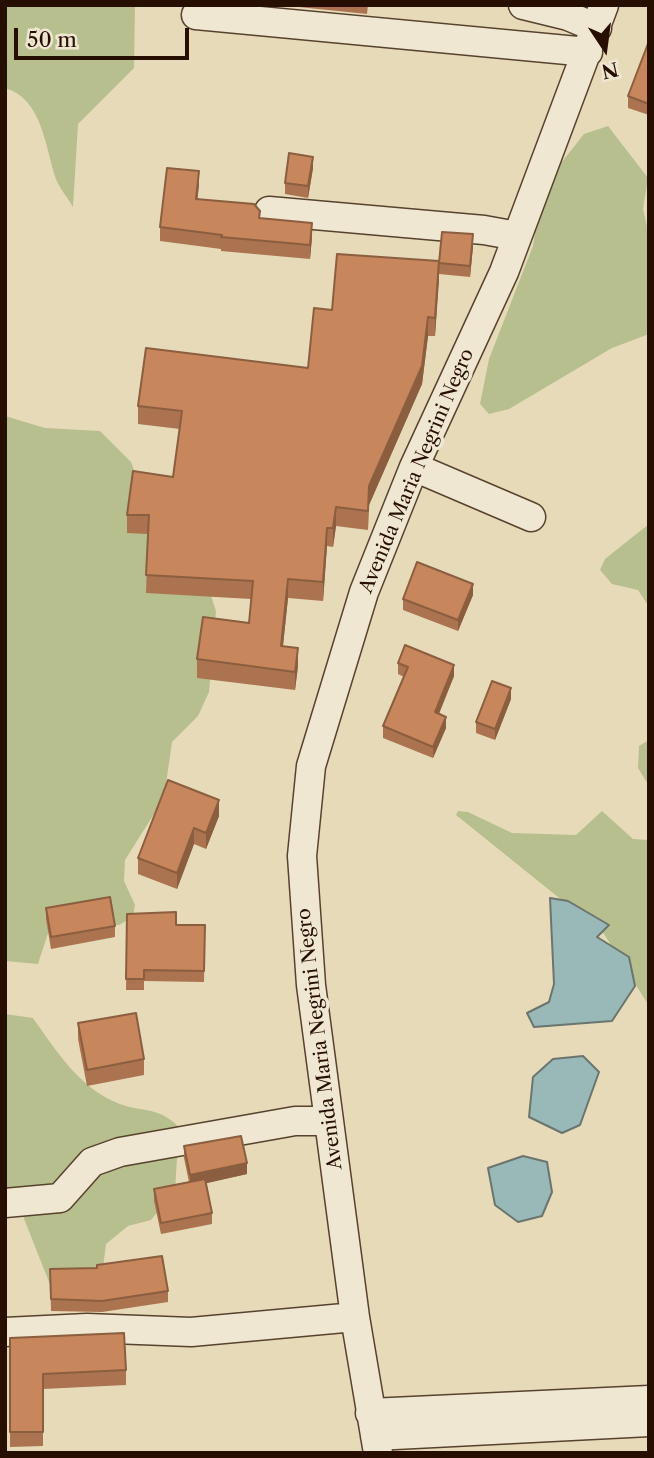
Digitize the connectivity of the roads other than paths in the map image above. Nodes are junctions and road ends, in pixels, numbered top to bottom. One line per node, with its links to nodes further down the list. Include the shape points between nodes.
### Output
1 (523, 5): 3 (street, via 568,16)
2 (196, 15): 3 (street)
3 (596, 29): 5 (street, Avenida Maria Negrini Negro)
4 (269, 211): 5 (street)
5 (517, 236): 6 (street, Avenida Maria Negrini Negro)
6 (414, 467): 7 (street); 8 (street, Avenida Maria Negrini Negro, via 364,592 329,699 310,778 302,856 304,907)
7 (531, 517)
8 (329, 1121): 9 (street, via 295,1121 120,1152 92,1162 60,1198); 10 (street, Avenida Maria Negrini Negro)
9 (5, 1203)
10 (355, 1317): 11 (street, via 191,1332 87,1328); 15 (street, Avenida Maria Negrini Negro)
11 (5, 1332)
12 (649, 1400): 14 (street)
13 (649, 1422): 14 (street)
14 (536, 1429): 15 (street)
15 (374, 1434)

